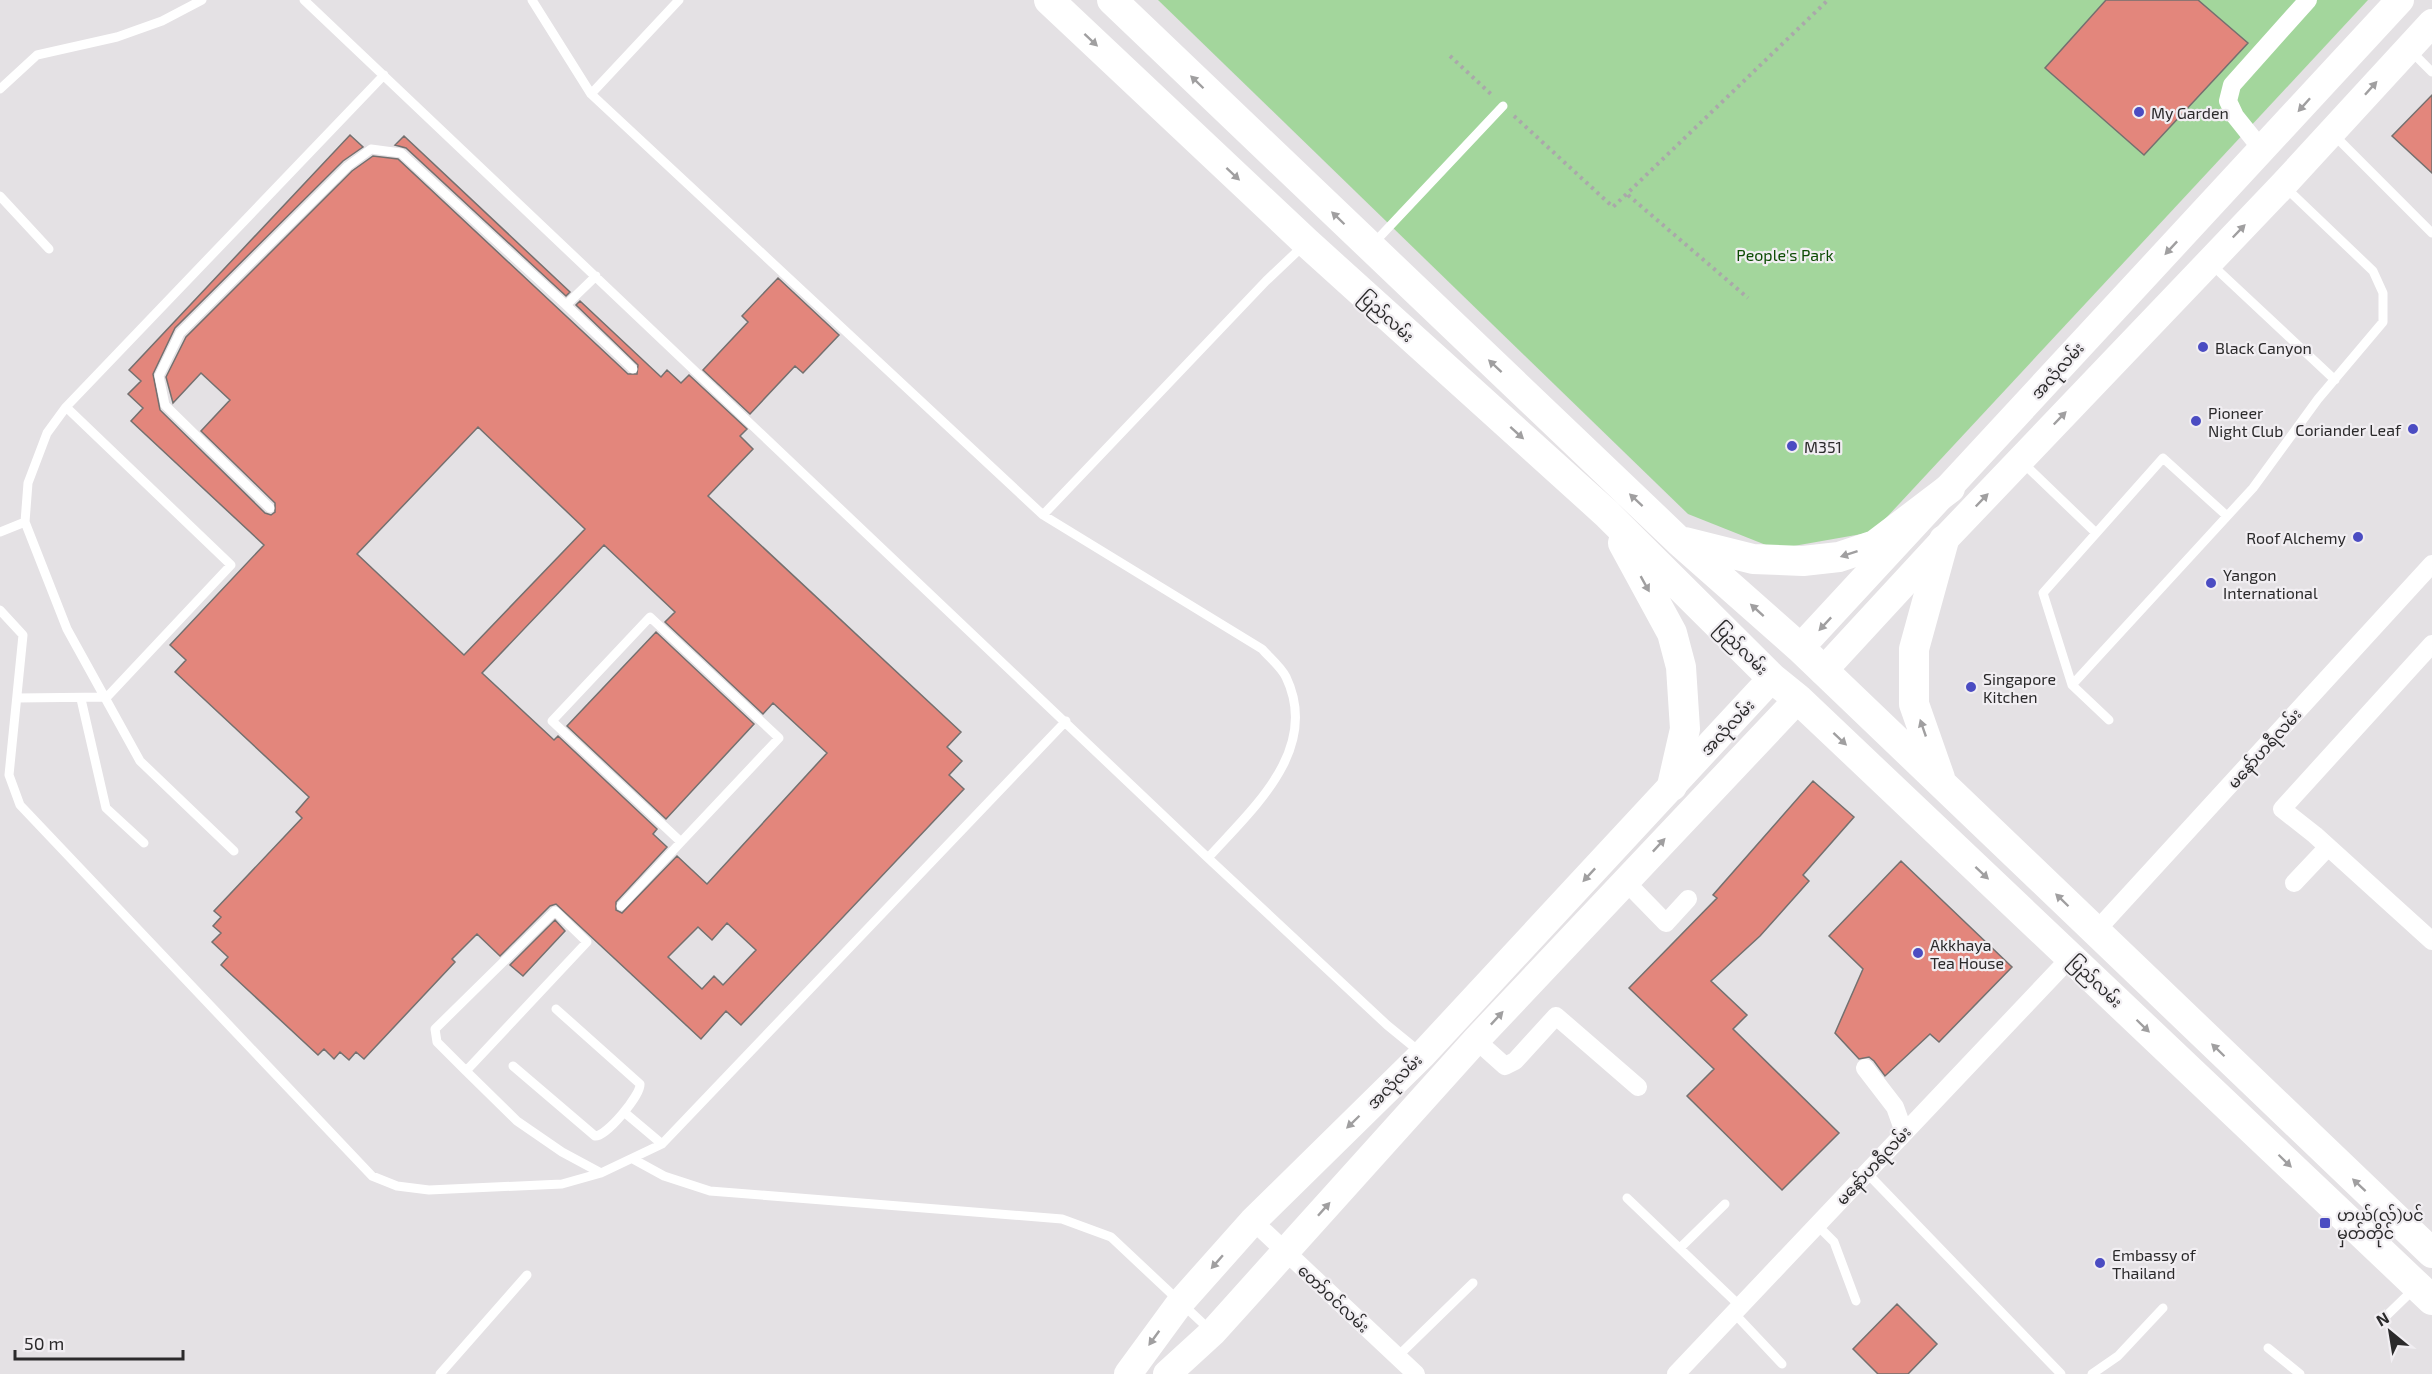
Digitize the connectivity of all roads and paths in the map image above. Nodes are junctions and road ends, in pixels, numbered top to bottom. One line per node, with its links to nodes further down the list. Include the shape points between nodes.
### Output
1 (202, 0): 15 (lane, via 144,27 37,55)
2 (304, 0): 14 (lane)
3 (532, 0): 16 (lane)
4 (679, 0): 16 (lane)
5 (1049, 0): 24 (highway, ပြည်လမ်း, one-way to 24)
6 (1112, 0): 25 (highway, one-way to 6)
7 (1828, 0): 22 (path)
8 (2308, 0): 19 (street, via 2232,85 2228,101 2235,116)
9 (2400, 0): 19 (main road, အလုံလမ်း, one-way to 19)
10 (2432, 23): 11 (main road, အလုံလမ်း)
11 (2408, 48): 13 (lane); 18 (main road, အလုံလမ်း, one-way to 11)
12 (1450, 56): 17 (path)
13 (2432, 72)
14 (384, 75): 28 (lane); 33 (lane)
15 (0, 89)
16 (591, 94): 39 (lane)
17 (1503, 106): 22 (path, via 1612,207); 25 (lane)
18 (2331, 132): 20 (main road, အလုံလမ်း); 23 (lane)
19 (2263, 151): 34 (main road, အလုံလမ်း, one-way to 34)
20 (2283, 185): 27 (main road, အလုံလမ်း, one-way to 20); 32 (lane, via 2373,271 2383,293 2383,322)
21 (0, 195): 26 (lane)
22 (1628, 195): 29 (path)
23 (2432, 233)
24 (1306, 242): 38 (highway, ပြည်လမ်း, one-way to 38); 39 (lane)
25 (1369, 248): 45 (highway, one-way to 25)
26 (48, 249)
27 (2210, 262): 32 (lane); 35 (main road, အလုံလမ်း, one-way to 27)
28 (596, 276): 30 (lane); 58 (lane)
29 (1748, 298)
30 (566, 305): 31 (lane); 37 (lane, via 401,153 371,149 348,166 180,333 159,376 165,405)
31 (633, 369)
32 (2335, 380): 40 (lane)
33 (66, 407): 41 (lane, via 47,433 28,483); 53 (lane, via 231,565)
34 (1995, 438): 35 (main road); 36 (main road, အလုံလမ်း)
35 (2020, 460): 43 (lane); 44 (main road, အလုံလမ်း, one-way to 35)
36 (1950, 488): 45 (highway, one-way to 45, via 1875,545 1839,557 1753,560); 49 (main road, အလုံလမ်း, one-way to 49)
37 (270, 508)
38 (1607, 514): 51 (highway, ပြည်လမ်း); 60 (highway, one-way to 60, via 1672,633 1681,666 1685,729)
39 (1043, 515): 65 (lane, via 1262,649 1286,676 1296,730 1288,755 1277,778)
40 (2228, 516): 43 (lane, via 2163,458); 52 (lane)
41 (25, 522): 42 (lane); 53 (lane, via 67,629)
42 (0, 532)
43 (2096, 533): 52 (lane, via 2043,593)
44 (1944, 540): 50 (main road, အလုံလမ်း); 59 (highway, one-way to 44, via 1914,704 1914,649)
45 (1679, 541): 49 (highway, one-way to 45)
46 (2432, 564): 70 (street, မနော်ဟရီလမ်း)
47 (0, 610): 54 (lane, via 22,635)
48 (2432, 644): 63 (street, via 2282,809)
49 (1800, 648): 50 (highway); 51 (highway, အလုံလမ်း)
50 (1823, 671): 56 (highway, အလုံလမ်း); 59 (highway)
51 (1772, 678): 56 (highway, ပြည်လမ်း); 60 (main road, အလုံလမ်း)
52 (2072, 685): 57 (lane)
53 (107, 697): 55 (lane); 64 (lane, via 140,761)
54 (17, 699): 55 (lane); 85 (lane, via 9,775 20,805 372,1176 397,1186 429,1190 562,1184)
55 (81, 699): 62 (lane, via 106,808)
56 (1798, 699): 66 (main road, အလုံလမ်း, one-way to 56); 72 (highway, ပြည်လမ်း, one-way to 72)
57 (2109, 720)
58 (1066, 721): 65 (lane); 82 (lane)
59 (1941, 784): 70 (highway, one-way to 59)
60 (1672, 786): 75 (main road, အလုံလမ်း, one-way to 75)
61 (681, 842): 61 (lane, via 779,738 650,617 552,721); 69 (lane)
62 (144, 843)
63 (2328, 847): 67 (street); 71 (street)
64 (234, 851)
65 (1208, 858): 75 (lane)
66 (1625, 881): 68 (street, via 1666,923); 74 (main road, အလုံလမ်း, one-way to 66)
67 (2294, 883)
68 (1688, 899)
69 (621, 906)
70 (2095, 932): 92 (highway, one-way to 70)
71 (2432, 941)
72 (2071, 957): 81 (street, မနော်ဟရီလမ်း); 95 (highway, ပြည်လမ်း, one-way to 95)
73 (556, 1009): 80 (lane, via 640,1084)
74 (1476, 1040): 75 (main road, အလုံလမ်း); 79 (street, via 1504,1066 1515,1061 1557,1016)
75 (1434, 1065): 88 (main road, အလုံလမ်း, one-way to 88); 91 (main road, အလုံလမ်း, one-way to 75)
76 (513, 1066): 80 (lane, via 595,1136 603,1134)
77 (1865, 1068): 81 (street, via 1895,1107)
78 (466, 1071): 78 (lane, via 587,942 555,911 435,1029 437,1042); 85 (lane, via 517,1121 561,1152)
79 (1638, 1087)
80 (624, 1112): 82 (lane)
81 (1904, 1132): 84 (street, မနော်ဟရီလမ်း)
82 (662, 1144): 83 (lane)
83 (633, 1160): 85 (lane); 97 (lane, via 664,1176 710,1191 1062,1219 1111,1237)
84 (1866, 1172): 89 (street, မနော်ဟရီလမ်း); 110 (lane)
85 (601, 1173)
86 (1628, 1198): 90 (lane)
87 (1725, 1204): 90 (lane)
88 (1253, 1221): 91 (street, တော်ဝင်လမ်း); 97 (main road, အလုံလမ်း, one-way to 97)
89 (1817, 1225): 96 (lane, via 1834,1242); 99 (street, မနော်ဟရီလမ်း)
90 (1680, 1248): 99 (lane)
91 (1284, 1252): 101 (main road, အလုံလမ်း); 103 (street, တော်ဝင်လမ်း)
92 (2432, 1253)
93 (527, 1275): 105 (lane)
94 (1473, 1283): 103 (lane)
95 (2425, 1293): 100 (lane)
96 (1856, 1300)
97 (1180, 1303): 101 (lane); 106 (main road, အလုံလမ်း, one-way to 106)
98 (2163, 1308): 111 (lane, via 2118,1356)
99 (1737, 1310): 104 (lane); 109 (street, မနော်ဟရီလမ်း)
100 (2382, 1320)
101 (1213, 1332): 107 (main road, အလုံလမ်း)
102 (2268, 1348): 112 (lane)
103 (1397, 1357): 108 (street, တော်ဝင်လမ်း)
104 (1782, 1364)
105 (440, 1374)
106 (1128, 1374)
107 (1167, 1374)
108 (1416, 1374)
109 (1676, 1374)
110 (2061, 1374)
111 (2092, 1374)
112 (2300, 1374)

